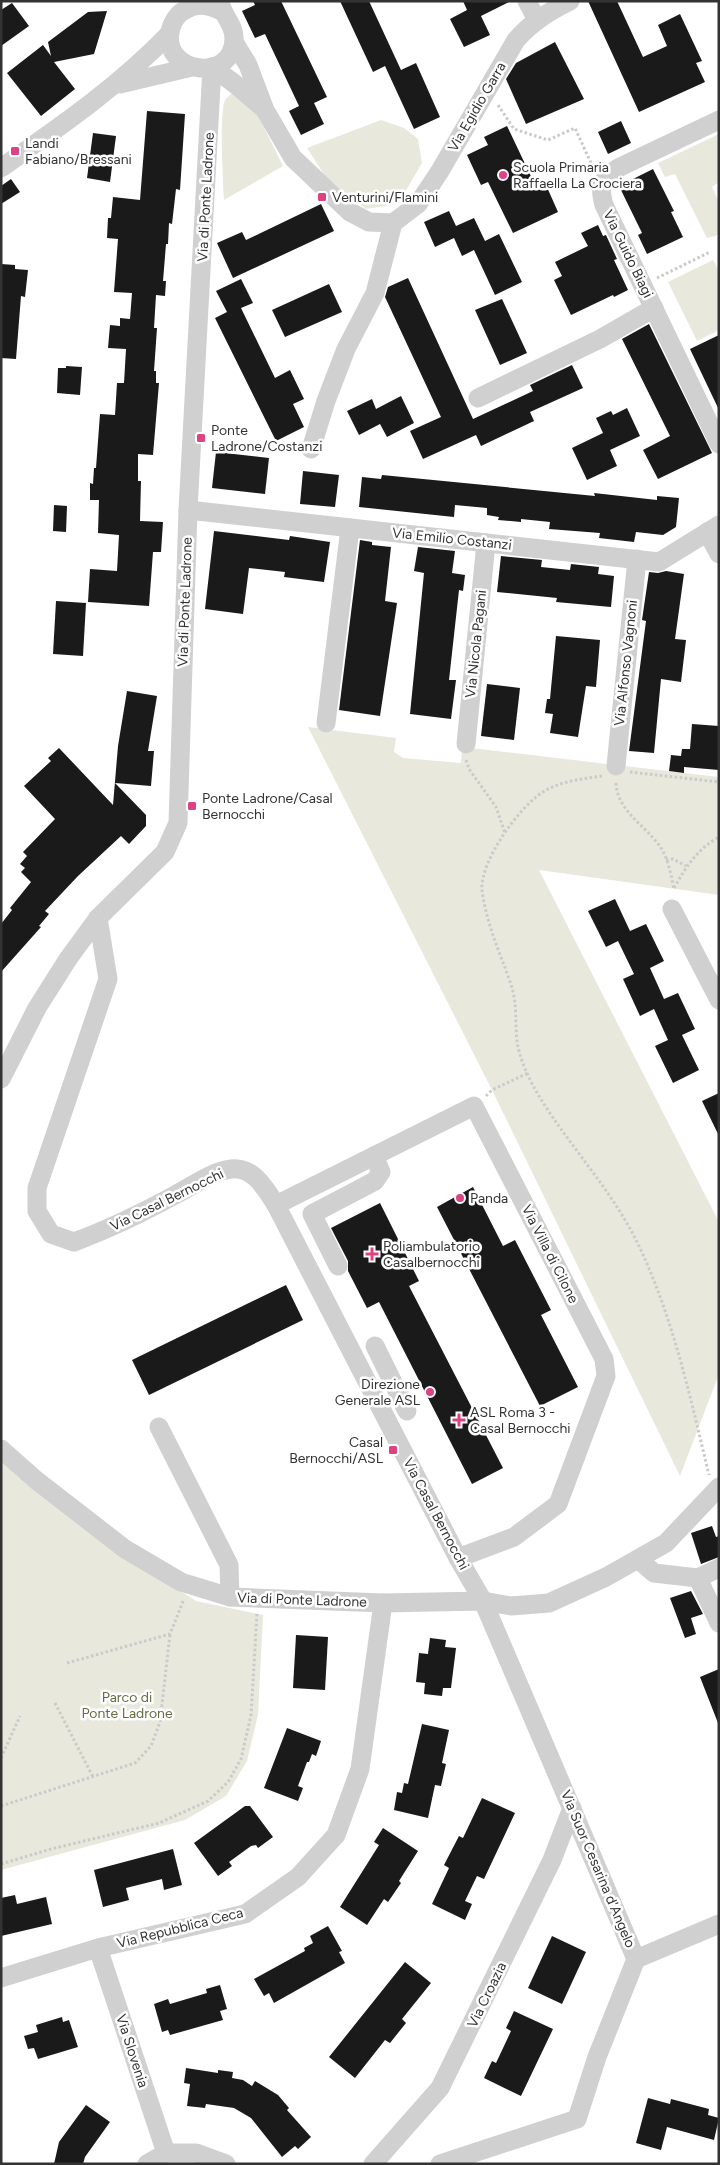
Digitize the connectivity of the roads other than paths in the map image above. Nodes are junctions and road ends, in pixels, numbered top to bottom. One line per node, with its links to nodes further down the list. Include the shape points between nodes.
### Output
1 (527, 1): 5 (street)
2 (570, 1): 5 (street, Via Egidio Garra)
3 (190, 3): 4 (street); 6 (street, via 177,16)
4 (221, 6): 7 (street, via 232,25)
5 (537, 20): 14 (street, Via Egidio Garra, via 516,40 418,204)
6 (170, 33): 8 (street, via 170,42 177,57); 10 (street)
7 (234, 42): 9 (street, via 226,58); 11 (street, via 248,65)
8 (192, 67): 9 (street); 10 (street)
9 (212, 67): 11 (street); 19 (street, Via di Ponte Ladrone)
10 (114, 86): 13 (street)
11 (265, 110): 14 (street, via 293,158 350,212 369,222)
12 (719, 120): 15 (street, Via Guido Biagi, via 620,167 605,177 600,190)
13 (1, 168)
14 (393, 223): 18 (street, via 375,293 346,349)
15 (654, 308): 16 (street, via 600,339); 17 (street, Via Guido Biagi)
16 (478, 398)
17 (719, 444)
18 (311, 449)
19 (188, 510): 20 (street, Via Emilio Costanzi); 29 (street, Via di Ponte Ladrone, via 178,823 165,852)
20 (350, 528): 22 (street, Via Emilio Costanzi); 25 (street)
21 (713, 528): 23 (street); 24 (street, Via Emilio Costanzi, via 659,562)
22 (486, 543): 24 (street, Via Emilio Costanzi); 26 (street, Via Nicola Pagani)
23 (719, 554)
24 (637, 560): 27 (street, Via Alfonso Vagnoni)
25 (326, 723)
26 (466, 750)
27 (616, 770)
28 (672, 909): 30 (street)
29 (98, 918): 31 (street, Via di Ponte Ladrone, via 37,1008); 33 (street, Via Casal Bernocchi, via 108,980 37,1188 37,1211 52,1234 74,1242 116,1226 231,1169 250,1173 263,1183)
30 (719, 1000)
31 (1, 1079)
32 (374, 1156): 33 (street); 34 (street, via 381,1172 375,1181 312,1214); 40 (street, Via Villa di Cilone, via 474,1106 604,1359 606,1376 558,1504 514,1537)
33 (276, 1205): 40 (street, Via Casal Bernocchi)
34 (338, 1266)
35 (375, 1346): 36 (street)
36 (407, 1411)
37 (159, 1427): 44 (street, via 229,1565)
38 (1, 1449): 44 (street, Via di Ponte Ladrone, via 125,1549 181,1582)
39 (716, 1489): 41 (street, Via di Ponte Ladrone, via 666,1542)
40 (458, 1558): 45 (street, Via Casal Bernocchi)
41 (638, 1559): 43 (street, via 654,1573); 45 (street, Via di Ponte Ladrone, via 549,1603 511,1606)
42 (719, 1568): 43 (street)
43 (698, 1578): 47 (street)
44 (230, 1597): 46 (street, Via di Ponte Ladrone)
45 (483, 1601): 46 (street, Via di Ponte Ladrone); 48 (street, Via Suor Cesarina d'Angelo)
46 (383, 1603): 50 (street, Via Repubblica Ceca, via 360,1769 336,1834 298,1877 245,1914)
47 (719, 1624)
48 (572, 1808): 51 (street, Via Suor Cesarina d'Angelo); 56 (street, Via Croazia, via 548,1869 440,2088)
49 (719, 1924): 51 (street)
50 (98, 1948): 52 (street, Via Repubblica Ceca); 53 (street, Via Slovenia)
51 (636, 1959): 57 (street, Via Suor Cesarina d'Angelo, via 577,2119)
52 (1, 1978)
53 (166, 2153): 54 (street); 55 (street, via 196,2153)
54 (147, 2164)
55 (226, 2164)
56 (374, 2164)
57 (440, 2164)

